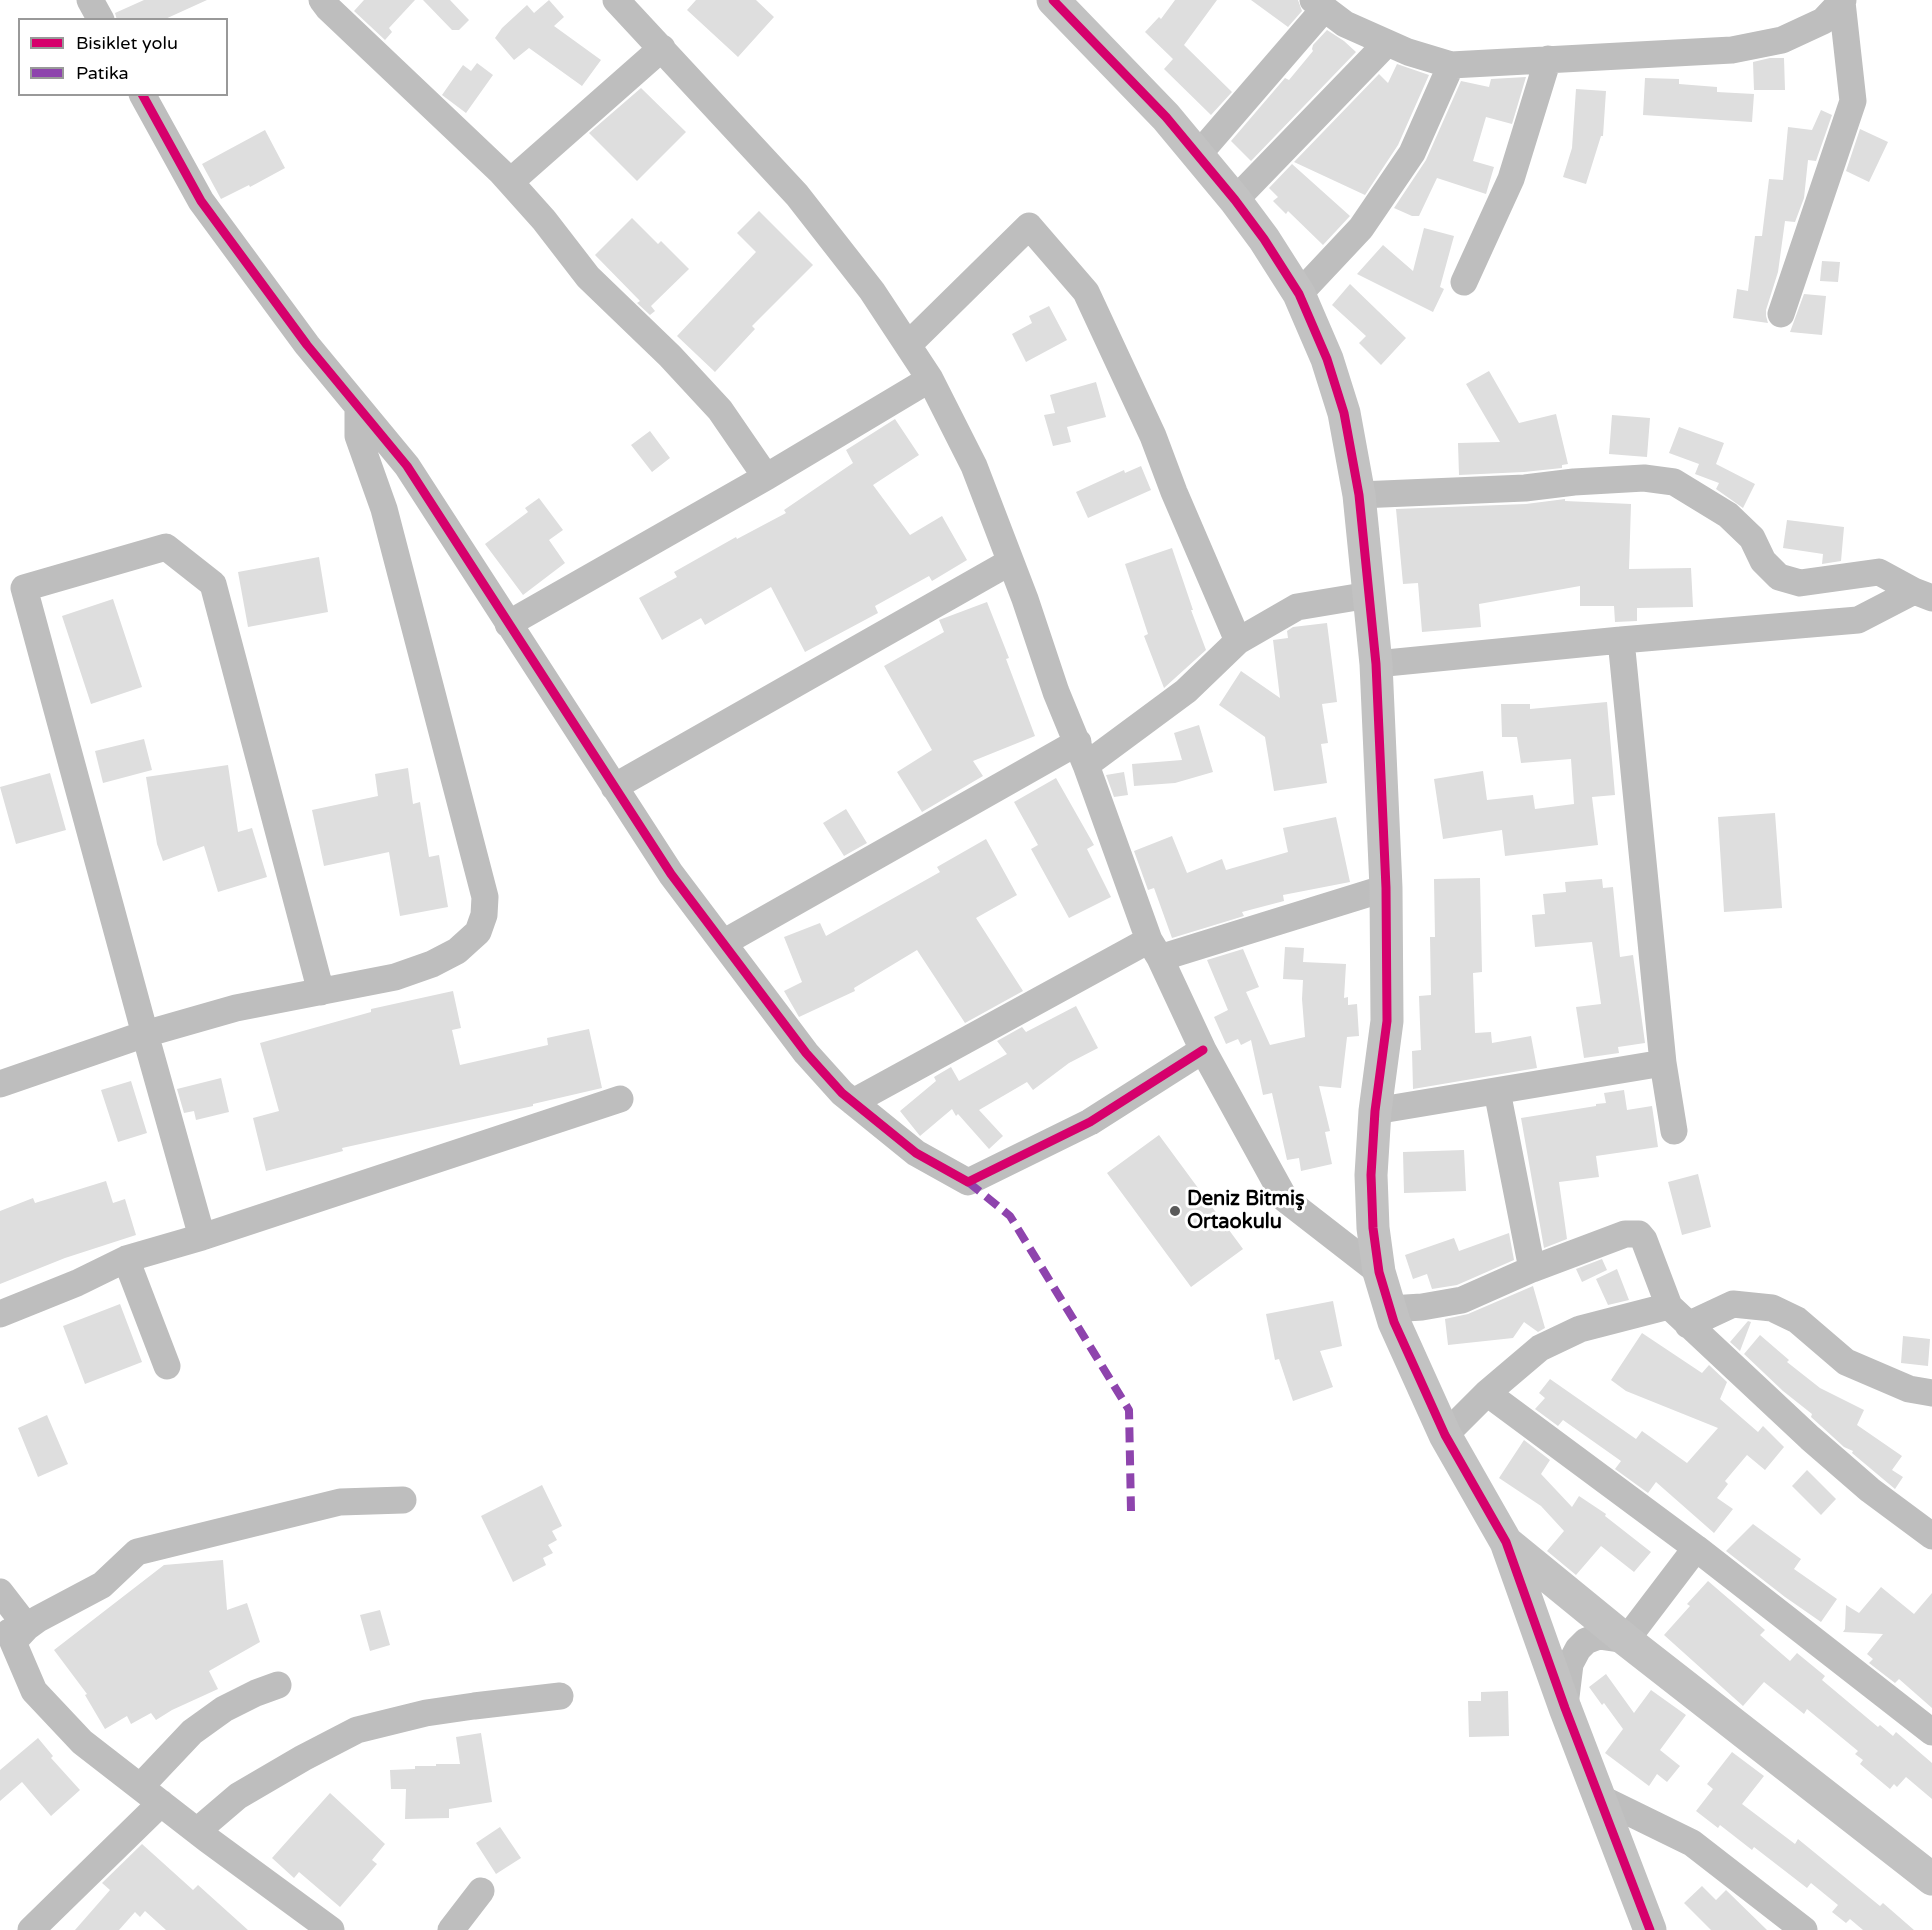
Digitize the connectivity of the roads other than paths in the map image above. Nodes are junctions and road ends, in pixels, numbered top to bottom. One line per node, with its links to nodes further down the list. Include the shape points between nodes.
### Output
1 (90, 0): 7 (street)
2 (322, 0): 14 (street)
3 (616, 0): 9 (street)
4 (1053, 0): 13 (street, via 1167,117)
5 (1842, 1): 10 (street, via 1823,21 1782,40 1732,50); 18 (street, via 1853,101)
6 (1318, 5): 8 (street, via 1346,24); 13 (street)
7 (100, 18)
8 (1387, 43): 11 (street); 15 (street)
9 (662, 48): 14 (street); 19 (street, via 797,195 872,291)
10 (1548, 59): 11 (street); 16 (street, via 1511,179)
11 (1451, 65): 17 (street, via 1412,153 1360,228)
12 (143, 96): 21 (street, via 201,201)
13 (1197, 156): 15 (street)
14 (510, 182): 22 (street, via 588,277 663,348 720,410)
15 (1235, 200): 17 (street)
16 (1464, 282)
17 (1299, 294): 23 (street, via 1328,359 1344,413)
18 (1782, 314)
19 (908, 345): 20 (street); 29 (street, via 1029,226 1086,292 1153,436)
20 (930, 379): 22 (street); 24 (street, via 974,466)
21 (358, 407): 27 (street, via 406,466); 36 (street, via 358,436 384,509 485,897 484,915 478,933 457,951 432,964 395,977)
22 (766, 477): 27 (street)
23 (1359, 495): 25 (street, via 1644,478 1674,482 1728,515 1752,538 1763,561 1779,577 1800,583 1879,572); 26 (street)
24 (1010, 562): 31 (street); 32 (street)
25 (1923, 594): 28 (street, via 1858,620)
26 (1369, 595): 29 (street, via 1297,607); 30 (street)
27 (508, 624): 32 (street)
28 (1621, 640): 30 (street); 39 (street)
29 (1238, 641): 31 (street, via 1186,691)
30 (1376, 664): 33 (street)
31 (1082, 753): 34 (street); 35 (street)
32 (614, 787): 34 (street, via 671,874)
33 (1386, 888): 35 (street); 44 (street, via 1388,1021)
34 (723, 943): 43 (street, via 806,1053)
35 (1155, 949): 38 (street); 43 (street)
36 (321, 992): 37 (street, via 236,1008); 37 (street, via 213,584 166,547 24,588)
37 (145, 1034): 40 (street); 46 (street)
38 (1203, 1050): 43 (street, via 1090,1122 968,1182 916,1153); 49 (street, via 1285,1198)
39 (1663, 1063): 41 (street); 45 (street)
40 (0, 1084)
41 (1497, 1091): 44 (street); 48 (street)
42 (620, 1099): 46 (street)
43 (853, 1102)
44 (1375, 1111): 49 (street, via 1371,1175)
45 (1674, 1131)
46 (202, 1237): 47 (street)
47 (126, 1259): 52 (street); 54 (street)
48 (1532, 1269): 50 (street, via 1625,1233 1639,1234); 51 (street, via 1462,1300)
49 (1379, 1272): 51 (street)
50 (1669, 1306): 53 (street); 56 (street, via 1580,1329 1540,1348)
51 (1390, 1309): 57 (street)
52 (0, 1314)
53 (1689, 1325): 55 (street, via 1733,1304 1773,1308 1797,1320 1846,1362 1909,1389); 59 (street, via 1810,1438)
54 (167, 1366)
55 (1932, 1393)
56 (1487, 1394): 57 (street); 61 (street)
57 (1445, 1435): 60 (street)
58 (403, 1500): 63 (street, via 340,1502 137,1552 102,1586)
59 (1932, 1536)
60 (1506, 1542): 65 (street); 68 (street)
61 (1696, 1548): 65 (street); 69 (street)
62 (0, 1592): 63 (street)
63 (27, 1627): 64 (street); 70 (street, via 13,1642 34,1691 82,1742)
64 (0, 1635)
65 (1626, 1640): 68 (street, via 1599,1636 1578,1649 1570,1664); 74 (street)
66 (278, 1685): 70 (street, via 224,1709 192,1732)
67 (560, 1695): 73 (street, via 426,1713 357,1730 238,1797)
68 (1565, 1708): 71 (street)
69 (1932, 1732)
70 (140, 1787): 72 (street)
71 (1600, 1798): 79 (street); 80 (street, via 1692,1843)
72 (161, 1803): 73 (street); 76 (street)
73 (197, 1831): 77 (street)
74 (1932, 1879)
75 (481, 1891): 78 (street)
76 (31, 1930)
77 (331, 1930)
78 (451, 1930)
79 (1650, 1930)
80 (1804, 1930)

